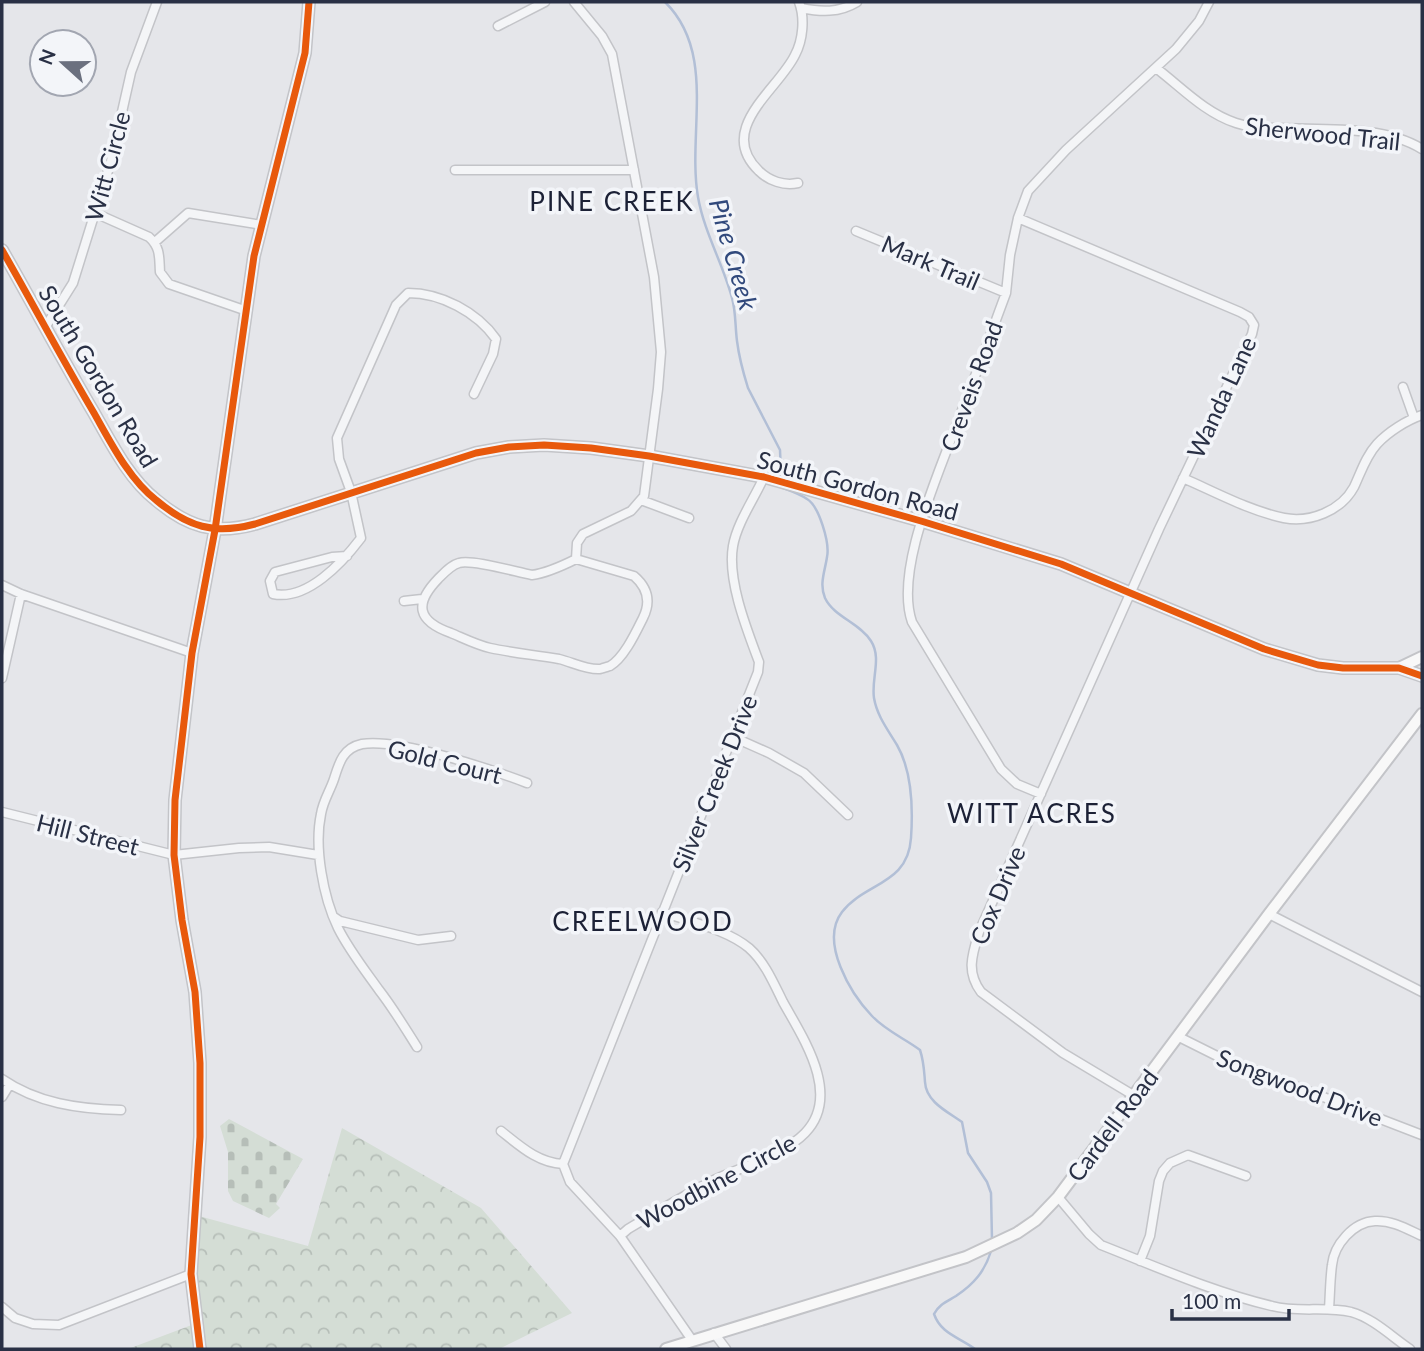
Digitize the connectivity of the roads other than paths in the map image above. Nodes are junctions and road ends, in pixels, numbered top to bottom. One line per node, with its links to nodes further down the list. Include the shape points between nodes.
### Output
1 (157, 2): 14 (street, Witt Circle, via 131,72)
2 (309, 2): 16 (street, via 305,53)
3 (545, 2): 8 (street)
4 (574, 2): 12 (street, via 612,54)
5 (857, 2): 7 (street, via 842,10 820,11)
6 (1209, 2): 9 (street, Creveis Road)
7 (800, 5): 13 (street, via 801,42 754,110 744,140 753,165 767,178)
8 (498, 26)
9 (1156, 68): 10 (street, Sherwood Trail, via 1214,114 1238,124 1386,135); 15 (street, Creveis Road, via 1043,173 1028,191)
10 (1422, 149)
11 (455, 170): 12 (street)
12 (634, 170): 26 (street, via 654,277 661,352)
13 (798, 183)
14 (95, 213): 18 (street); 22 (street, Witt Circle, via 73,283)
15 (1018, 218): 20 (street, Creveis Road); 28 (street, Wanda Lane, via 1249,317 1252,334)
16 (261, 225): 18 (street, via 188,213); 21 (street)
17 (856, 231): 20 (street, Mark Trail)
18 (155, 242): 21 (street, via 159,272 165,281)
19 (2, 250): 22 (street, South Gordon Road)
20 (1006, 293): 32 (street, Creveis Road)
21 (247, 311): 33 (street)
22 (46, 326): 33 (street, South Gordon Road, via 113,447 138,481 179,517)
23 (1403, 387): 25 (street)
24 (474, 394): 29 (street, via 496,339 462,307 408,293 396,305 338,438 339,459)
25 (1418, 416): 28 (street, via 1376,445 1347,497 1310,519 1271,514)
26 (649, 456): 27 (street, South Gordon Road); 29 (street, South Gordon Road, via 544,445 509,447); 30 (street)
27 (764, 477): 32 (street, South Gordon Road); 47 (street, Silver Creek Drive, via 733,547 734,583 759,667)
28 (1183, 478): 37 (street, Wanda Lane)
29 (351, 492): 33 (street, South Gordon Road, via 255,524); 34 (street, via 361,538)
30 (641, 500): 31 (street); 35 (street, via 631,511 583,534 577,542)
31 (689, 518)
32 (921, 521): 37 (street, South Gordon Road, via 1061,564); 49 (street, Creveis Road, via 909,579 907,609 912,622 1001,769 1017,784)
33 (215, 530): 41 (street)
34 (347, 556): 34 (street, via 305,589 285,597 273,594 270,581 275,572)
35 (576, 559): 39 (street, via 532,575 460,563 446,571); 39 (street, via 634,576 648,598 642,621 619,659 601,669 488,648 438,628 425,615)
36 (2, 585): 38 (street)
37 (1132, 592): 43 (street, South Gordon Road, via 1264,649 1318,665); 49 (street, Cox Drive)
38 (21, 594): 41 (street); 45 (street)
39 (422, 599): 40 (street)
40 (404, 601)
41 (192, 653): 52 (street, via 175,800)
42 (1422, 657): 43 (street)
43 (1399, 668): 44 (street, South Gordon Road)
44 (1422, 676)
45 (2, 678)
46 (1422, 714): 55 (street, Cardell Road)
47 (733, 737): 51 (street, via 790,763); 54 (street, Silver Creek Drive)
48 (527, 783): 53 (street, Gold Court, via 402,746 362,744 340,760 320,816)
49 (1041, 794): 62 (street, Cox Drive, via 979,932 971,963 974,982 1009,1015)
50 (2, 812): 52 (street, Hill Street)
51 (848, 816)
52 (174, 855): 53 (street, via 269,847); 73 (street, via 195,992 200,1063)
53 (318, 855): 56 (street, Gold Court)
54 (662, 912): 67 (street, Silver Creek Drive); 70 (street, Woodbine Circle, via 720,932 757,957 813,1057 819,1107 807,1131 792,1143 713,1181)
55 (1269, 914): 58 (street); 59 (street, Cardell Road)
56 (334, 917): 57 (street, via 418,940); 60 (street, Gold Court, via 355,959)
57 (451, 936)
58 (1422, 992)
59 (1179, 1037): 62 (street, Cardell Road); 66 (street, Songwood Drive)
60 (417, 1047)
61 (6, 1081): 63 (street); 64 (street, via 43,1100 84,1109)
62 (1133, 1095): 69 (street, Cardell Road)
63 (2, 1097)
64 (121, 1110)
65 (500, 1131): 67 (street, via 536,1157)
66 (1422, 1135)
67 (563, 1164): 70 (street, via 570,1182)
68 (1247, 1176): 72 (street, via 1188,1155 1170,1163 1159,1181 1155,1215)
69 (1058, 1197): 72 (street, via 1101,1245); 76 (street, Cardell Road, via 1036,1220 978,1252)
70 (620, 1236): 77 (street)
71 (1422, 1236): 75 (street, via 1397,1224 1373,1221 1346,1235 1332,1263)
72 (1140, 1261): 75 (street, via 1271,1306)
73 (191, 1274): 74 (street, via 59,1325 33,1324); 78 (street)
74 (2, 1307)
75 (1329, 1310): 81 (street, via 1367,1319)
76 (714, 1333): 77 (street, Cardell Road); 80 (street)
77 (692, 1340): 79 (street, Cardell Road)
78 (200, 1349)
79 (666, 1349)
80 (726, 1349)
81 (1410, 1349)

